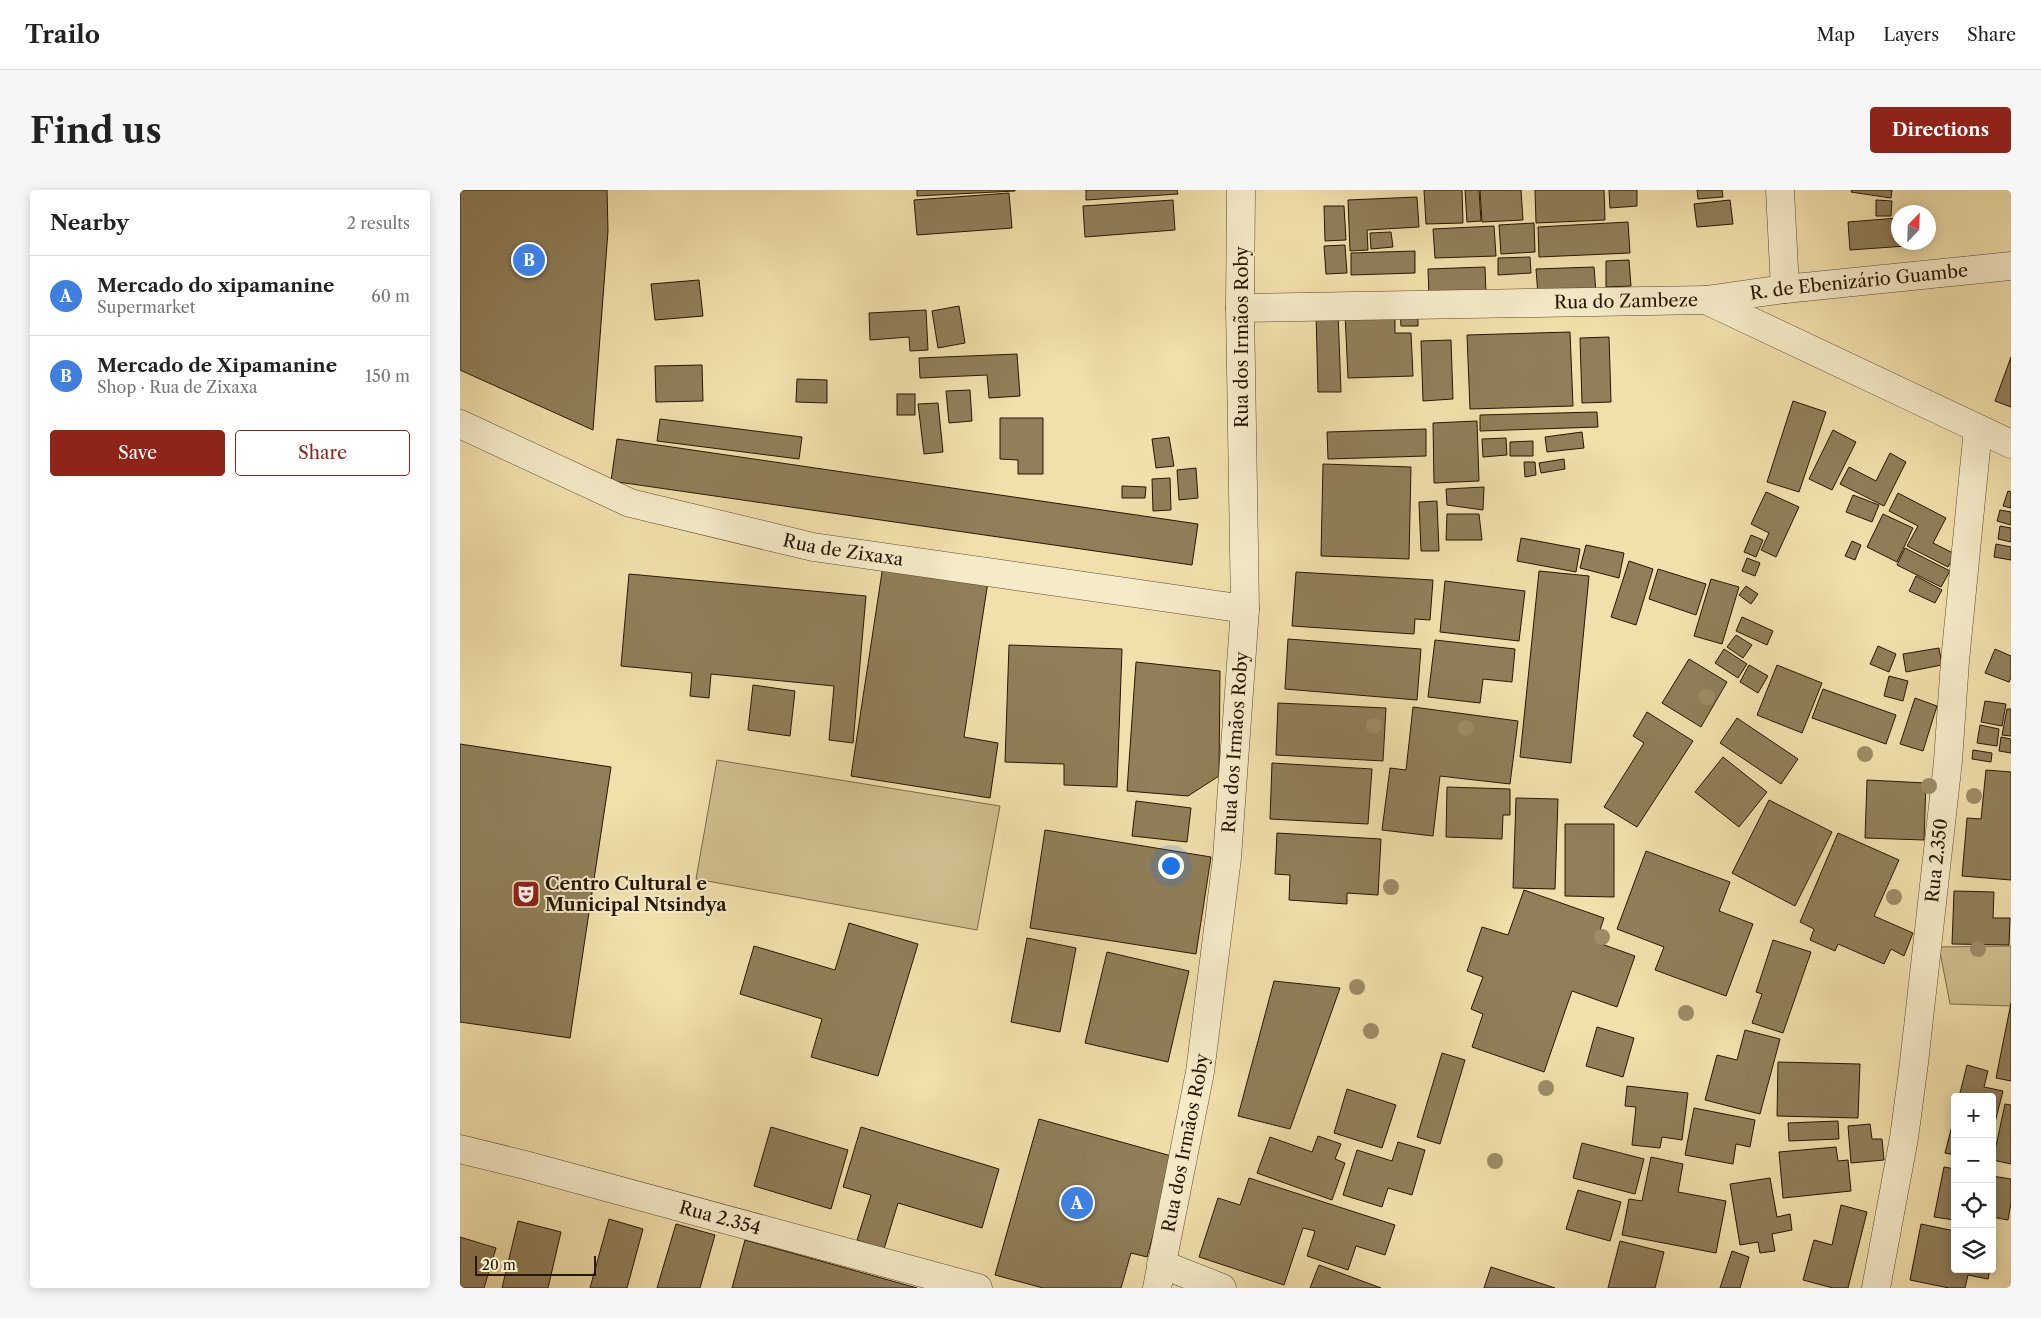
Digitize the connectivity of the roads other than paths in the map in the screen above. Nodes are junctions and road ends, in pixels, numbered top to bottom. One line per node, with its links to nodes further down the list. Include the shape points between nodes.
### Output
1 (1241, 190): 6 (street, Rua dos Irmãos Roby)
2 (1780, 190): 4 (street)
3 (2011, 266): 4 (street, R. de Ebenizário Guambe)
4 (1785, 289): 5 (street, R. de Ebenizário Guambe)
5 (1706, 300): 6 (street, Rua do Zambeze); 8 (street, Rua do Zambeze)
6 (1240, 308): 10 (street, Rua dos Irmãos Roby)
7 (460, 424): 10 (street, Rua de Zixaxa, via 630,503 813,547)
8 (1978, 430): 9 (street, Rua do Zambeze); 15 (street, Rua 2.350, via 1948,761 1914,1063)
9 (2011, 444)
10 (1245, 609): 12 (street, Rua dos Irmãos Roby, via 1227,858 1200,1072)
11 (460, 1149): 13 (street, Rua 2.354)
12 (1159, 1276): 14 (street)
13 (978, 1288)
14 (1222, 1288)
15 (1876, 1288)

